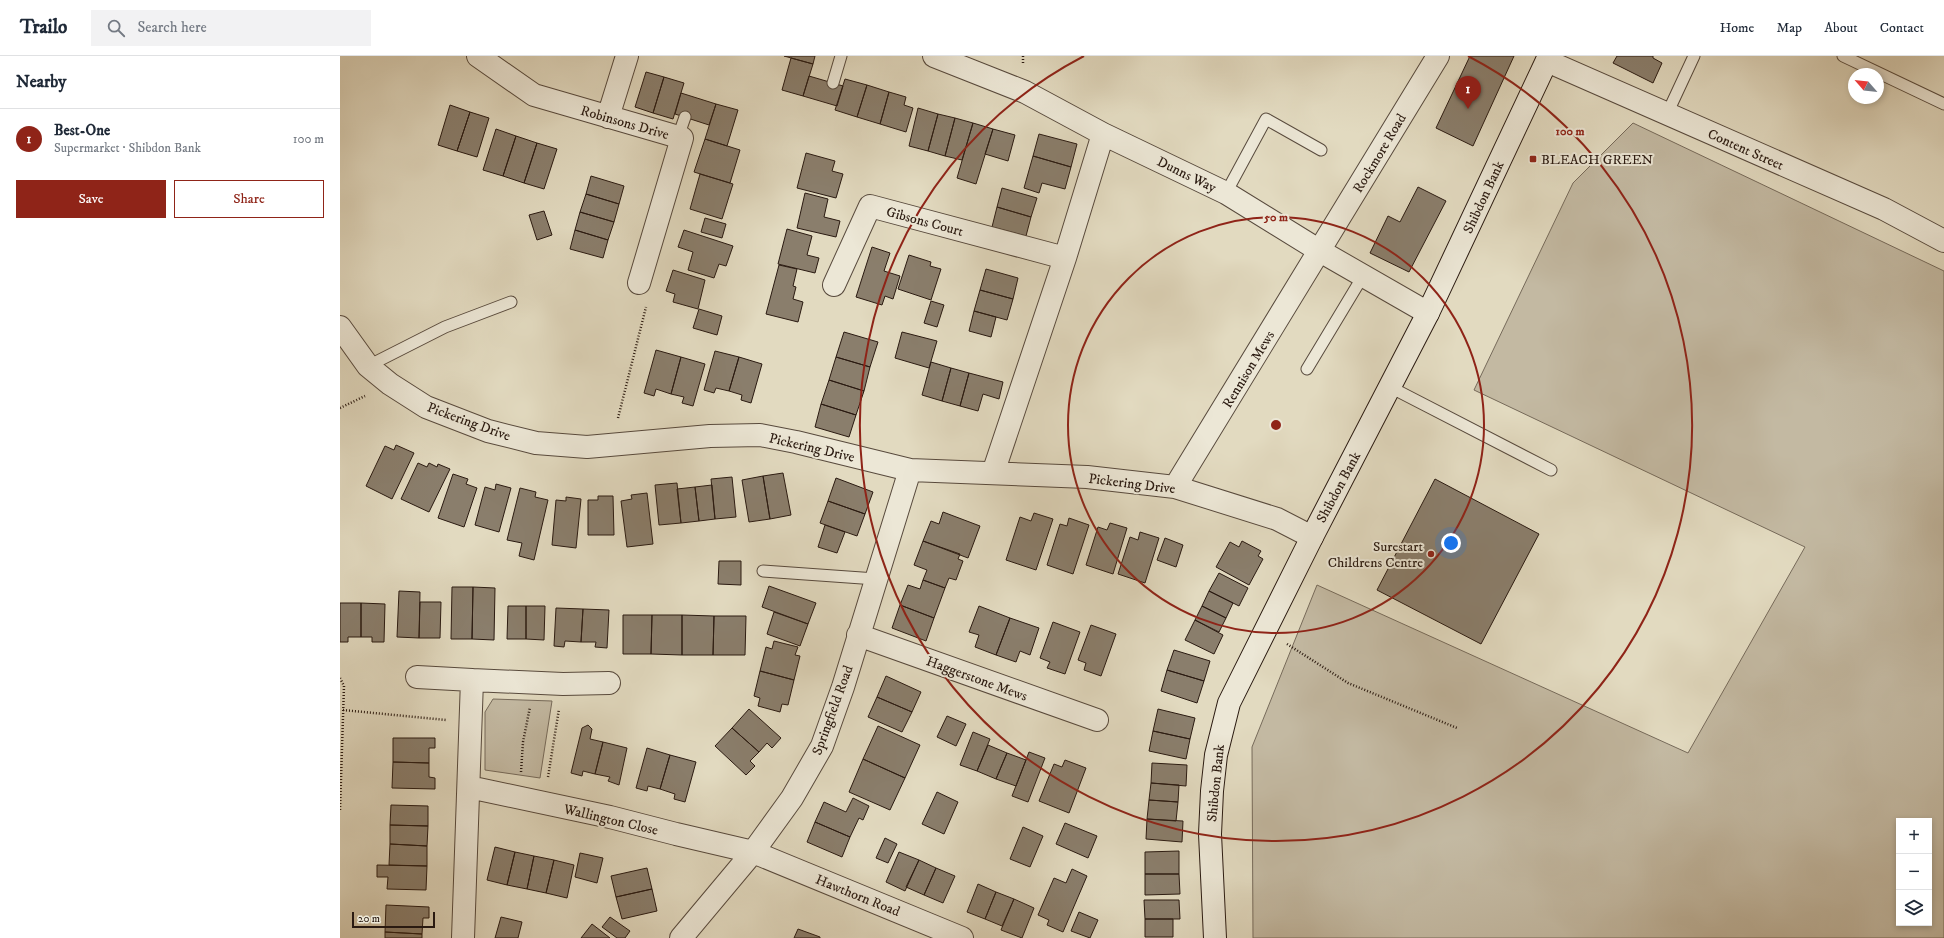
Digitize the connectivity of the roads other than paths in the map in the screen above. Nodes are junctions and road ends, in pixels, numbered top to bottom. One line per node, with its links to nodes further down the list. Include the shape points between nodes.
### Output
1 (478, 56): 12 (street, Robinsons Drive, via 534,95)
2 (627, 56): 12 (street)
3 (840, 56): 9 (lane)
4 (934, 56): 13 (street, Dunns Way, via 1024,92)
5 (1438, 56): 17 (street, Rockmore Road)
6 (1694, 56): 11 (lane)
7 (1843, 56): 10 (lane)
8 (1548, 58): 11 (street, Content Street); 23 (street, Shibdon Bank)
9 (833, 83)
10 (1944, 104)
11 (1667, 114): 16 (street, Content Street, via 1884,209)
12 (608, 117): 20 (street, Robinsons Drive, via 681,127 682,138)
13 (1103, 134): 15 (street, Dunns Way); 18 (street)
14 (1321, 150): 15 (lane, via 1266,119)
15 (1226, 193): 17 (street, Dunns Way)
16 (1944, 241)
17 (1320, 251): 19 (street, Dunns Way); 31 (street, Rennison Mews)
18 (1065, 258): 21 (street, Gibsons Court, via 870,206); 30 (street)
19 (1363, 276): 23 (street, Dunns Way); 26 (lane)
20 (638, 283)
21 (834, 285)
22 (511, 302): 25 (lane, via 445,327)
23 (1428, 313): 27 (street, Shibdon Bank)
24 (340, 327): 25 (street, Pickering Drive)
25 (368, 366): 28 (street, Pickering Drive, via 426,407 488,431 536,443 587,447 710,436 760,436 796,442)
26 (1307, 369)
27 (1390, 387): 29 (lane); 32 (street, Shibdon Bank)
28 (910, 470): 30 (street, Pickering Drive); 34 (street, Springfield Road)
29 (1551, 470)
30 (993, 473): 31 (street, Pickering Drive)
31 (1175, 486): 32 (street, Pickering Drive, via 1277,519)
32 (1312, 537): 45 (street, Shibdon Bank, via 1229,703 1216,755 1210,834)
33 (762, 571): 34 (lane)
34 (876, 579): 35 (street, Springfield Road)
35 (858, 635): 39 (street, Haggerstone Mews); 41 (street, Springfield Road, via 822,746 792,798)
36 (416, 677): 37 (street)
37 (472, 680): 38 (street, via 537,684); 40 (street)
38 (609, 683)
39 (1097, 720)
40 (468, 787): 41 (street, Wallington Close, via 610,817); 42 (street)
41 (753, 852): 43 (street, Springfield Road); 44 (street, Hawthorn Road)
42 (463, 938)
43 (681, 938)
44 (962, 938)
45 (1215, 938)

